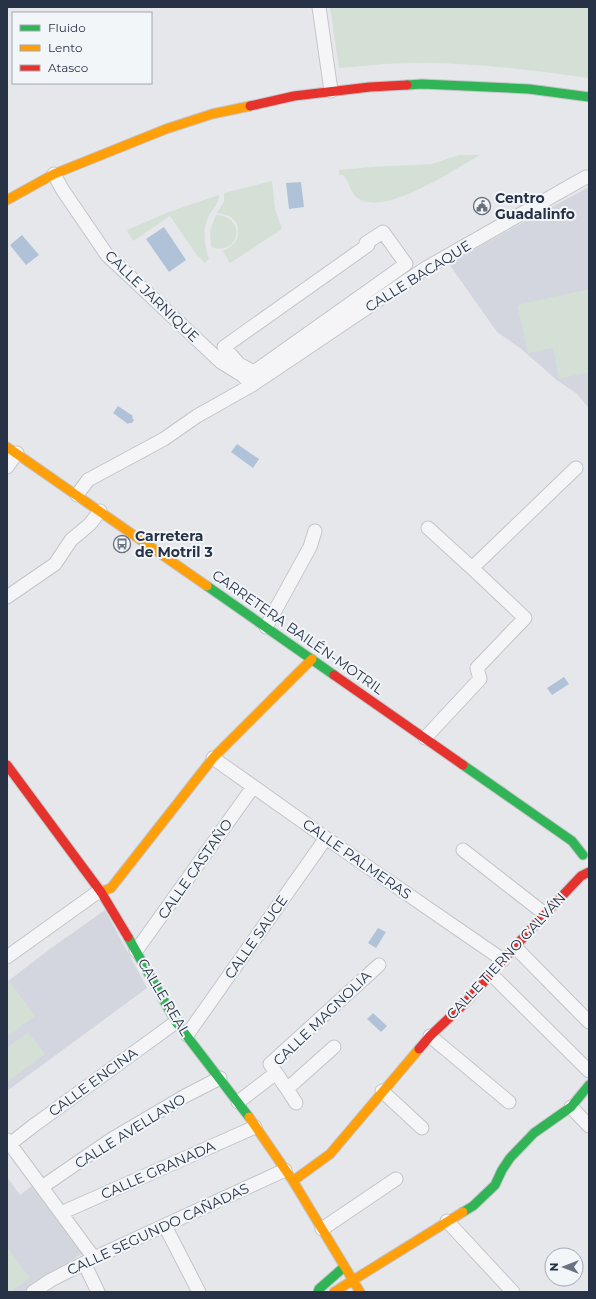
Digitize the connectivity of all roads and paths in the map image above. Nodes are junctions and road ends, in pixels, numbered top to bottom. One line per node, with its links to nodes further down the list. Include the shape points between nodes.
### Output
1 (319, 7): 2 (street)
2 (331, 91): 3 (street, via 422,84 529,89); 4 (street, via 294,96 212,114 166,129)
3 (589, 97)
4 (54, 174): 6 (street); 8 (street, CALLE JARNIQUE, via 107,255 221,362 242,375)
5 (589, 178): 8 (street, CALLE BACAQUE, via 586,177 426,268)
6 (7, 200)
7 (224, 347): 7 (street, via 383,232 406,264 254,372 239,364)
8 (252, 385): 12 (street, CALLE BACAQUE, via 197,416 164,439 88,480)
9 (12, 450): 10 (street); 12 (street, CARRETERA BAILÉN-MOTRIL)
10 (7, 467)
11 (576, 468): 16 (street)
12 (77, 495): 13 (street, CARRETERA BAILÉN-MOTRIL)
13 (100, 511): 17 (street, via 72,540 55,564); 18 (street, CARRETERA BAILÉN-MOTRIL)
14 (428, 528): 16 (street)
15 (315, 531): 18 (street, via 310,547)
16 (472, 568): 20 (street, via 525,618 477,668 480,679)
17 (7, 597)
18 (266, 627): 19 (street, CARRETERA BAILÉN-MOTRIL)
19 (312, 659): 20 (street, CARRETERA BAILÉN-MOTRIL); 21 (street)
20 (425, 738): 26 (street, CARRETERA BAILÉN-MOTRIL, via 572,841)
21 (213, 758): 23 (street, CALLE PALMERAS); 28 (street, via 111,888)
22 (7, 765): 28 (street, CALLE REAL)
23 (253, 787): 24 (street, CALLE PALMERAS); 30 (street, CALLE CASTAÑO)
24 (326, 838): 33 (street, CALLE PALMERAS); 38 (street, CALLE SAUCE)
25 (462, 850): 29 (street)
26 (587, 856): 27 (street, CALLE TIERNO GALVÁN)
27 (585, 874): 29 (street, CALLE TIERNO GALVÁN)
28 (101, 892): 30 (street, CALLE REAL); 32 (street)
29 (545, 914): 33 (street, CALLE TIERNO GALVÁN)
30 (136, 950): 36 (street, CALLE REAL)
31 (519, 951): 37 (street)
32 (7, 957)
33 (503, 960): 39 (street, CALLE TIERNO GALVÁN, via 466,1002)
34 (379, 965): 42 (street, CALLE MAGNOLIA, via 270,1064)
35 (495, 978): 41 (street)
36 (176, 1022): 38 (street, CALLE REAL); 54 (street, CALLE ENCINA)
37 (589, 1022)
38 (187, 1035): 43 (street, CALLE REAL)
39 (430, 1036): 46 (street, CALLE TIERNO GALVÁN); 48 (street)
40 (334, 1047): 45 (street, CALLE MAGNOLIA)
41 (589, 1071)
42 (276, 1073): 45 (street, CALLE MAGNOLIA); 47 (street, CALLE MAGNOLIA)
43 (220, 1078): 47 (street, CALLE REAL); 58 (street, CALLE AVELLANO, via 184,1096 112,1139)
44 (589, 1085): 50 (street)
45 (287, 1090): 49 (street, CALLE MAGNOLIA)
46 (382, 1091): 53 (street); 57 (street, CALLE TIERNO GALVÁN, via 330,1154)
47 (238, 1102): 52 (street, CALLE REAL)
48 (509, 1102)
49 (296, 1103)
50 (571, 1107): 51 (street); 60 (street, via 534,1133 510,1158 495,1185 473,1206)
51 (589, 1126)
52 (255, 1127): 55 (street, CALLE REAL); 59 (street, CALLE GRANADA)
53 (422, 1128)
54 (9, 1142): 58 (street)
55 (286, 1170): 57 (street, CALLE REAL); 61 (street, CALLE SEGUNDO CAÑADAS)
56 (396, 1179): 62 (street)
57 (293, 1181): 62 (street, CALLE REAL)
58 (42, 1187): 59 (street)
59 (61, 1213): 63 (street)
60 (447, 1221): 65 (street); 72 (street)
61 (165, 1226): 63 (street, CALLE SEGUNDO CAÑADAS); 68 (street)
62 (322, 1230): 64 (street, CALLE REAL)
63 (89, 1260): 66 (street, CALLE SEGUNDO CAÑADAS); 67 (street)
64 (344, 1267): 65 (street, CALLE REAL); 69 (street)
65 (353, 1281): 70 (street); 71 (street, CALLE REAL)
66 (33, 1292)
67 (98, 1292)
68 (199, 1292)
69 (318, 1292)
70 (334, 1292)
71 (360, 1292)
72 (513, 1292)

